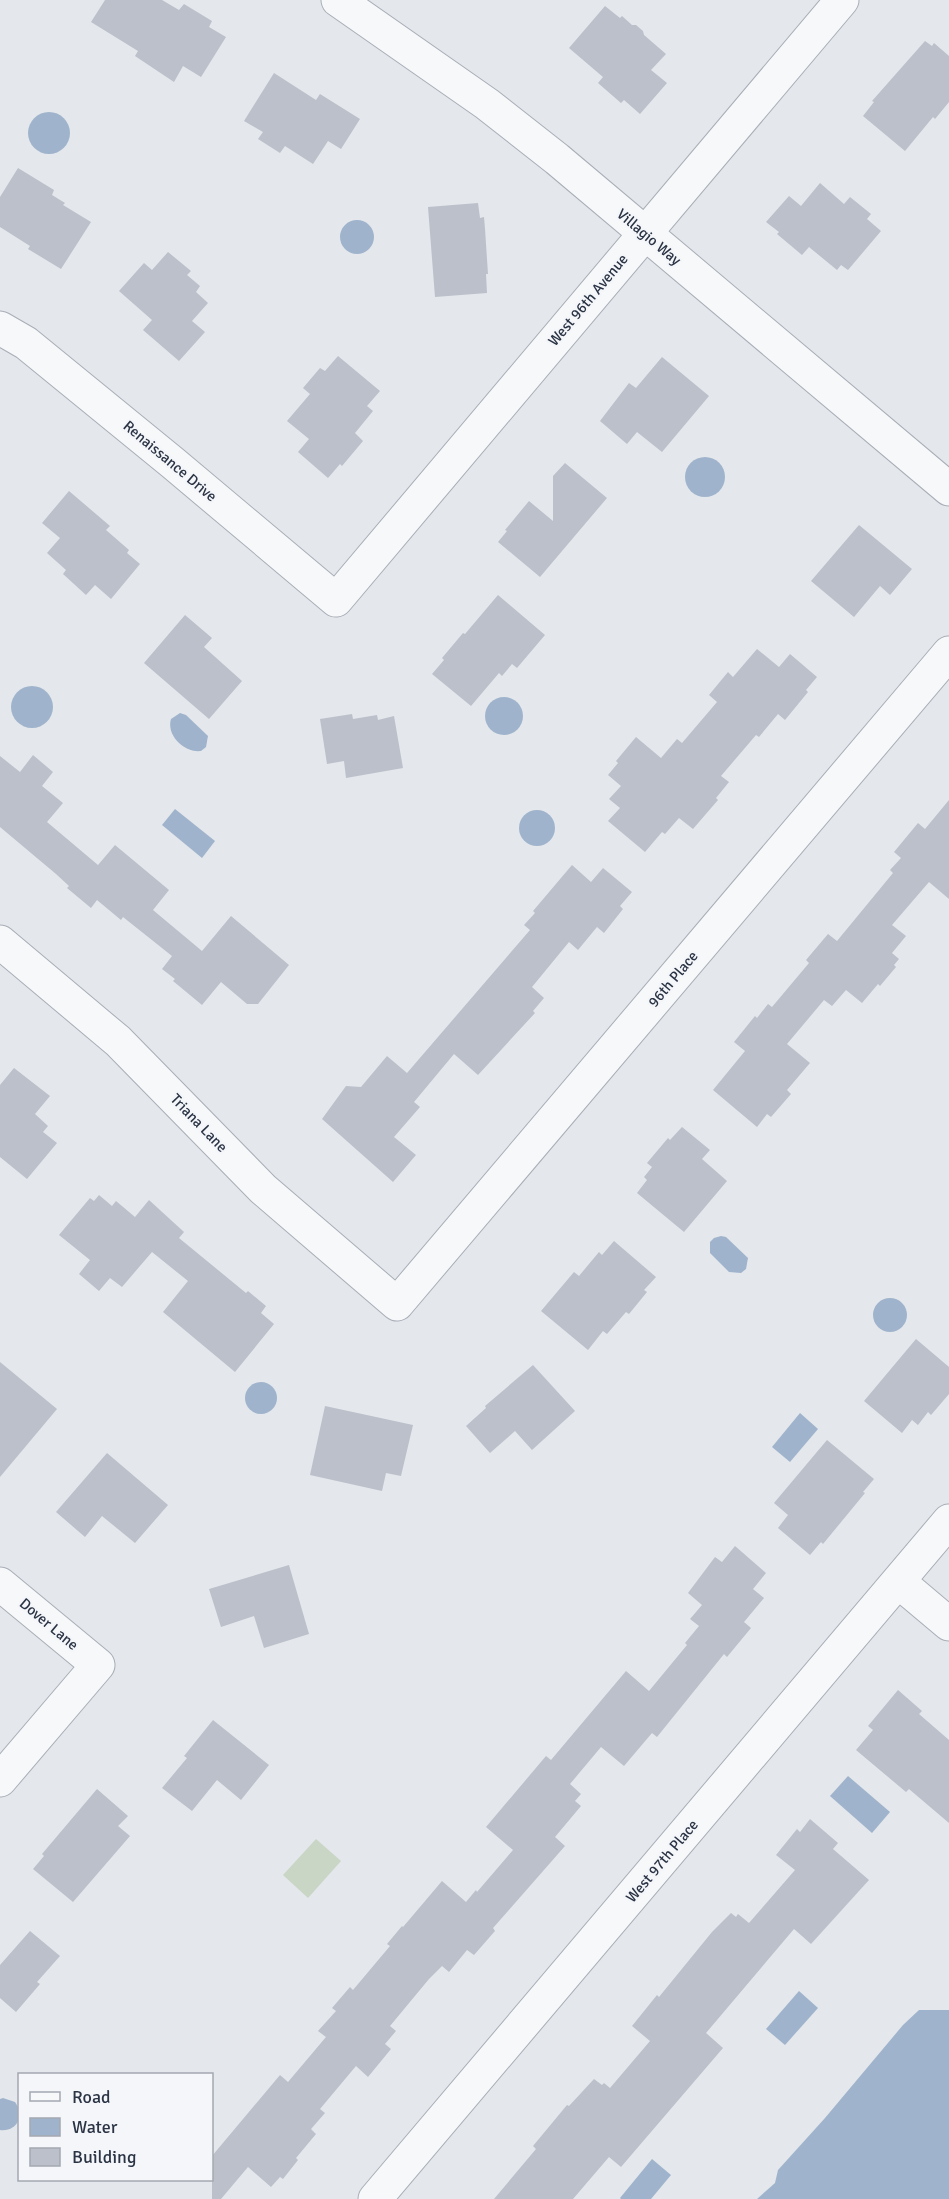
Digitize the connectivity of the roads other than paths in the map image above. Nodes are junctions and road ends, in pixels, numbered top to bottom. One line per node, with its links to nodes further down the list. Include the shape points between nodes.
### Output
1 (338, 0): 3 (street, Villagio Way, via 487,104)
2 (842, 0): 3 (street, West 96th Avenue)
3 (644, 233): 5 (street, Villagio Way); 6 (street, West 96th Avenue)
4 (0, 328): 6 (street, Renaissance Drive, via 26,343)
5 (949, 489)
6 (336, 600)
7 (949, 653): 9 (street, 96th Place)
8 (0, 942): 9 (street, Triana Lane, via 117,1041 263,1189)
9 (397, 1304)
10 (949, 1521): 11 (street, West 97th Place)
11 (898, 1582): 13 (street); 15 (street, West 97th Place)
12 (0, 1584): 14 (street, Dover Lane, via 98,1665)
13 (949, 1624)
14 (0, 1780)
15 (375, 2199)

